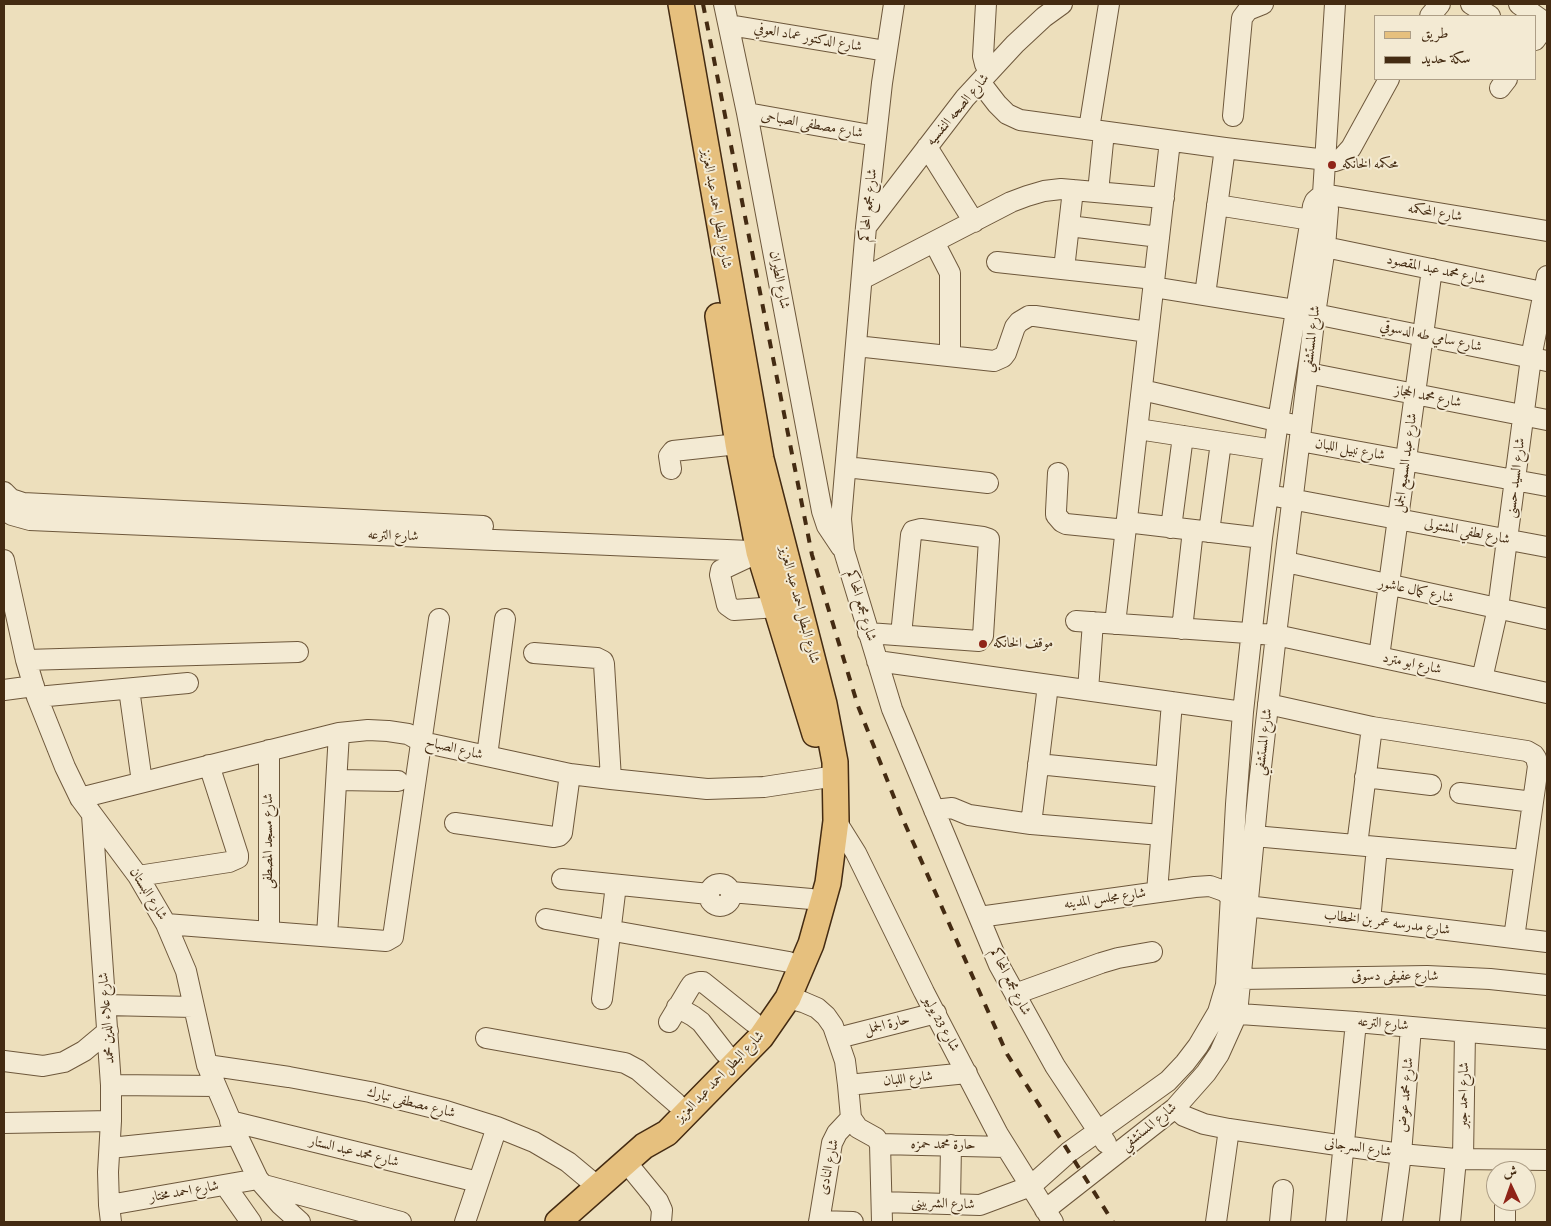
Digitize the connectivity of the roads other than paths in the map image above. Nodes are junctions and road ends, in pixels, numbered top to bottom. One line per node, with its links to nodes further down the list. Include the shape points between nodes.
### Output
1 (665, 4): 63 (main road, شارع البطل احمد عبد العزيز)
2 (680, 4): 85 (main road, شارع البطل احمد عبد العزيز, via 761,459)
3 (724, 4): 14 (street, شارع الطيران)
4 (894, 4): 16 (street, شارع مجمع المحاكم)
5 (986, 4): 17 (street)
6 (1062, 4): 17 (street, شارع الصحه النفسيه, via 1015,44)
7 (1109, 4): 21 (street)
8 (1263, 4): 20 (street, via 1252,7 1242,18)
9 (1335, 4): 26 (street, شارع المستشفي)
10 (1440, 4): 12 (street)
11 (1519, 4): 13 (street)
12 (1431, 15)
13 (1544, 19): 15 (street, via 1543,29)
14 (729, 25): 16 (street, شارع الدكتور عماد العوفي); 19 (street, شارع الطيران)
15 (1536, 39)
16 (886, 51): 22 (street, شارع مجمع المحاكم)
17 (985, 77): 21 (street, via 996,104 1007,114 1020,120); 24 (street, شارع الصحه النفسيه)
18 (1388, 80): 26 (street, via 1347,154 1335,161)
19 (748, 113): 22 (street, شارع مصطفى الصباحى); 84 (street, شارع الطيران, via 822,511 827,526)
20 (1233, 116)
21 (1097, 131): 23 (street); 28 (street)
22 (876, 136): 35 (street, شارع مجمع المحاكم)
23 (1170, 141): 25 (street); 30 (street)
24 (927, 147): 33 (street); 35 (street, شارع الصحه النفسيه)
25 (1225, 148): 26 (street); 31 (street)
26 (1325, 160): 29 (street, شارع المستشفي)
27 (1073, 190): 28 (street); 33 (street, via 1044,191 1027,196); 34 (street)
28 (1098, 192): 30 (street)
29 (1323, 194): 32 (street, شارع المستشفي, via 1315,201); 36 (street, شارع المحكمه); 39 (street, شارع المستشفي, via 1328,209)
30 (1164, 198): 37 (street)
31 (1217, 205): 32 (street); 46 (street)
32 (1311, 220): 47 (street, شارع المستشفي)
33 (974, 222): 38 (street)
34 (1069, 226): 37 (street); 41 (street)
35 (866, 227): 43 (street, شارع مجمع المحاكم)
36 (1547, 231)
37 (1159, 237): 44 (street)
38 (934, 242): 43 (street); 51 (street, via 950,273)
39 (1325, 247): 42 (street, شارع محمد عبد المقصود); 47 (street, شارع المستشفي)
40 (996, 262): 41 (street, شارع سامي طه الدسوقي)
41 (1064, 269): 44 (street, شارع سامي طه الدسوقي)
42 (1432, 269): 45 (street, شارع محمد عبد المقصود); 49 (street, شارع عبد السميع الجمل)
43 (862, 279): 50 (street, شارع مجمع المحاكم)
44 (1154, 283): 46 (street, شارع سامي طه الدسوقي); 48 (street)
45 (1546, 287): 52 (street, شارع السيد حسنى)
46 (1206, 295): 47 (street, شارع سامي طه الدسوقي)
47 (1305, 312): 49 (street, شارع سامي طه الدسوقي); 53 (street, شارع المستشفي); 58 (street, شارع المستشفي)
48 (1148, 332): 51 (street, via 1029,316 1015,327 1006,353 999,359); 54 (street)
49 (1423, 336): 52 (street, شارع سامي طه الدسوقي); 55 (street, شارع عبد السميع الجمل)
50 (856, 346): 51 (street); 66 (street, شارع مجمع المحاكم)
51 (950, 356)
52 (1539, 360): 56 (street, شارع السيد حسنى)
53 (1308, 373): 55 (street, شارع محمد الحجاز); 60 (street, شارع المستشفي)
54 (1142, 390): 58 (street, شارع نبيل اللبان); 59 (street)
55 (1415, 394): 56 (street, شارع محمد الحجاز); 65 (street, شارع عبد السميع الجمل)
56 (1524, 416): 57 (street, شارع محمد الحجاز); 69 (street, شارع السيد حسنى)
57 (1547, 420)
58 (1278, 421): 60 (street, شارع نبيل اللبان); 64 (street, شارع المستشفي)
59 (1138, 429): 61 (street); 77 (street)
60 (1301, 434): 65 (street, شارع نبيل اللبان); 74 (street, شارع المستشفي)
61 (1183, 436): 62 (street); 78 (street)
62 (1221, 442): 64 (street); 79 (street)
63 (738, 444): 67 (street, via 673,452 669,456); 82 (main road, شارع البطل احمد عبد العزيز)
64 (1274, 450): 73 (street, شارع المستشفي)
65 (1406, 460): 69 (street, شارع نبيل اللبان); 76 (street, شارع عبد السميع الجمل)
66 (846, 467): 70 (street); 84 (street, شارع مجمع المحاكم, via 841,520)
67 (671, 469)
68 (1058, 473): 77 (street, via 1056,515 1062,522)
69 (1516, 480): 71 (street, شارع نبيل اللبان); 81 (street, شارع السيد حسنى)
70 (988, 484)
71 (1547, 486)
72 (4, 492): 82 (street, شارع الترعه, via 11,499 23,503)
73 (1268, 496): 74 (street, شارع لطفي المشتولى); 80 (street, شارع المستشفي)
74 (1292, 499): 76 (street, شارع لطفي المشتولى); 87 (street, شارع المستشفي)
75 (7, 518): 82 (street, شارع الترعه)
76 (1398, 520): 81 (street, شارع لطفي المشتولى); 88 (street, شارع عبد السميع الجمل)
77 (1126, 526): 78 (street); 94 (street)
78 (1171, 528): 79 (street)
79 (1201, 531): 80 (street); 95 (street)
80 (1262, 538): 97 (street, شارع المستشفي)
81 (1508, 540): 83 (street, شارع لطفي المشتولى); 90 (street, شارع السيد حسنى)
82 (758, 546): 85 (street, شارع الترعه); 89 (main road, شارع البطل احمد عبد العزيز); 89 (street, via 721,570 727,605 734,610)
83 (1547, 547)
84 (844, 551): 96 (street, شارع مجمع المحاكم)
85 (785, 553): 124 (main road, شارع البطل احمد عبد العزيز, via 824,704 835,762)
86 (4, 560): 103 (street, شارع البستان)
87 (1286, 562): 88 (street, شارع كمال عاشور); 99 (street, شارع المستشفي)
88 (1389, 585): 90 (street, شارع كمال عاشور); 102 (street, شارع عبد السميع الجمل)
89 (777, 607): 124 (main road, شارع البطل احمد عبد العزيز)
90 (1498, 608): 92 (street, شارع كمال عاشور); 105 (street, شارع السيد حسنى)
91 (439, 619): 118 (street)
92 (1547, 619)
93 (505, 620): 120 (street)
94 (1115, 624): 95 (street, شارع ابو مترد); 110 (street, شارع ابو مترد, via 1084,622)
95 (1182, 629): 97 (street, شارع ابو مترد)
96 (868, 633): 98 (street); 104 (street, شارع مجمع المحاكم)
97 (1251, 633): 99 (street, شارع ابو مترد); 115 (street, شارع المستشفي)
98 (901, 635): 98 (street, via 976,642 981,639 989,539 921,529 913,531)
99 (1276, 635): 102 (street, شارع ابو مترد); 114 (street, شارع المستشفي)
100 (298, 652): 103 (street)
101 (534, 653): 127 (street, via 603,661)
102 (1379, 657): 105 (street, شارع ابو مترد)
103 (26, 660): 111 (street, شارع البستان)
104 (877, 661): 107 (street); 135 (street, شارع مجمع المحاكم, via 892,709)
105 (1482, 679): 112 (street, شارع ابو مترد)
106 (188, 684): 108 (street)
107 (1048, 685): 110 (street); 121 (street)
108 (129, 689): 111 (street); 129 (street)
109 (4, 690): 111 (street)
110 (1088, 690): 113 (street)
111 (36, 692): 133 (street, شارع البستان)
112 (1547, 693)
113 (1172, 702): 115 (street); 125 (street)
114 (1268, 704): 116 (street); 141 (street, شارع المستشفي)
115 (1243, 712): 148 (street, شارع المستشفي)
116 (1372, 727): 126 (street); 134 (street, via 1531,752 1538,761)
117 (340, 733): 118 (street, شارع الصباح, via 388,731 408,734); 119 (street, شارع الصباح); 128 (street)
118 (422, 742): 120 (street, شارع الصباح); 157 (street, via 393,937 386,941)
119 (269, 750): 122 (street, شارع الصباح); 156 (street, شارع مسجد المصطفى)
120 (487, 756): 123 (street, شارع الصباح)
121 (1038, 764): 125 (street); 139 (street)
122 (209, 765): 129 (street, شارع الصباح); 144 (street, via 238,858 230,862)
123 (570, 774): 127 (street, شارع الصباح); 138 (street, via 562,833 558,836)
124 (829, 777): 127 (street, شارع الصباح, via 764,786 707,789); 137 (main road, شارع البطل احمد عبد العزيز); 149 (main road, شارع البطل احمد عبد العزيز, via 820,864)
125 (1166, 777): 140 (street)
126 (1366, 777): 131 (street); 142 (street)
127 (611, 779)
128 (337, 780): 130 (street); 157 (street)
129 (142, 782): 133 (street, شارع الصباح)
130 (398, 782)
131 (1431, 785)
132 (1460, 793): 134 (street)
133 (80, 798): 136 (street, شارع البستان)
134 (1533, 802): 143 (street)
135 (934, 810): 139 (street, via 952,808 969,816); 151 (street, شارع مجمع المحاكم)
136 (92, 815): 144 (street, شارع البستان); 168 (street, شارع علاء الدين محمد)
137 (836, 821): 165 (main road, شارع البطل احمد عبد العزيز, via 828,883 811,944); 170 (street, شارع 23 يوليو, via 856,853)
138 (456, 823)
139 (1032, 824): 140 (street)
140 (1161, 835): 147 (street)
141 (1254, 836): 142 (street); 150 (street, شارع المستشفي)
142 (1367, 846): 143 (street); 153 (street)
143 (1524, 860): 158 (street)
144 (138, 876): 154 (street, شارع البستان)
145 (562, 879): 146 (street)
146 (616, 885): 149 (street, via 709,894 711,902 719,907 730,901 731,892); 155 (street)
147 (1157, 892): 148 (street, شارع مجلس المدينه, via 1210,886); 151 (street, شارع مجلس المدينه)
148 (1230, 896): 150 (street, شارع مدرسه عمر بن الخطاب); 171 (street, شارع المستشفي)
149 (811, 899): 161 (main road, شارع البطل احمد عبد العزيز)
150 (1247, 906): 153 (street, شارع مدرسه عمر بن الخطاب); 162 (street, شارع المستشفي)
151 (978, 917): 164 (street, شارع مجمع المحاكم)
152 (546, 919): 155 (street)
153 (1370, 921): 158 (street, شارع مدرسه عمر بن الخطاب)
154 (166, 924): 156 (street); 169 (street, شارع البستان, via 186,971)
155 (611, 931): 161 (street); 166 (street)
156 (269, 932): 157 (street)
157 (327, 936)
158 (1514, 938): 159 (street, شارع مدرسه عمر بن الخطاب)
159 (1547, 942)
160 (1152, 952): 164 (street, via 1101,963)
161 (789, 962): 172 (main road, شارع البطل احمد عبد العزيز)
162 (1242, 979): 163 (street, شارع عفيفى دسوقى, via 1427,976); 171 (street, شارع المستشفي)
163 (1547, 985)
164 (1015, 994): 196 (street, شارع مجمع المحاكم, via 1055,1066)
165 (788, 998): 179 (street, via 817,1008 834,1026); 202 (main road, شارع البطل احمد عبد العزيز, via 761,1037 667,1133)
166 (602, 999)
167 (726, 1000): 172 (street); 175 (street); 175 (street, via 703,982 690,986 673,1015 693,1016)
168 (106, 1005): 169 (street); 176 (street, شارع علاء الدين محمد)
169 (194, 1007): 183 (street, شارع البستان)
170 (936, 1013): 179 (street, حارة الجمل); 184 (street, شارع 23 يوليو)
171 (1227, 1013): 173 (street, شارع الترعه); 189 (street, شارع المستشفي, via 1219,1054); 196 (street, شارع المستشفي, via 1168,1080)
172 (753, 1022): 181 (main road, شارع البطل احمد عبد العزيز)
173 (1356, 1022): 174 (street, شارع الترعه); 199 (street)
174 (1411, 1027): 177 (street, شارع الترعه); 203 (street, شارع محمد عوض)
175 (707, 1028): 181 (street)
176 (108, 1032): 182 (street, via 64,1062 43,1066); 186 (street, شارع علاء الدين محمد)
177 (1465, 1032): 180 (street, شارع الترعه); 205 (street, شارع احمد جبر)
178 (486, 1038): 188 (street, via 625,1063 638,1070)
179 (838, 1038): 185 (street)
180 (1547, 1039)
181 (725, 1053): 188 (main road, شارع البطل احمد عبد العزيز)
182 (4, 1061)
183 (207, 1065): 187 (street, شارع البستان); 193 (street, شارع مصطفى تبارك, via 370,1092)
184 (967, 1073): 185 (street, شارع اللبان); 200 (street, شارع 23 يوليو)
185 (848, 1085): 190 (street)
186 (111, 1086): 187 (street); 191 (street, شارع علاء الدين محمد)
187 (216, 1086): 194 (street, شارع البستان)
188 (676, 1103): 202 (main road, شارع البطل احمد عبد العزيز)
189 (1175, 1108): 195 (street, شارع السرجانى, via 1184,1116 1204,1124); 204 (street, شارع المستشفي)
190 (851, 1118): 197 (street, via 858,1128); 223 (street, شارع النادى, via 832,1143)
191 (112, 1121): 192 (street); 201 (street, شارع علاء الدين محمد)
192 (4, 1123)
193 (497, 1127): 208 (street); 211 (street, شارع مصطفى تبارك, via 534,1142 568,1162)
194 (234, 1128): 201 (street, شارع محمد عبد الستار); 207 (street, شارع البستان); 208 (street, شارع محمد عبد الستار)
195 (1229, 1129): 199 (street, شارع السرجانى); 226 (street)
196 (1099, 1132): 204 (street, شارع مجمع المحاكم); 210 (street, شارع المستشفي, via 1069,1152)
197 (880, 1144): 198 (street, حارة محمد حمزه); 213 (street)
198 (951, 1145): 200 (street, حارة محمد حمزه); 214 (street)
199 (1344, 1146): 203 (street, شارع السرجانى); 228 (street)
200 (1005, 1147): 210 (street, شارع 23 يوليو)
201 (110, 1148): 215 (street, شارع علاء الدين محمد)
202 (635, 1154): 211 (main road, شارع البطل احمد عبد العزيز); 222 (street, via 662,1210)
203 (1401, 1154): 205 (street, شارع السرجانى); 229 (street, شارع محمد عوض)
204 (1114, 1156): 216 (street, شارع المستشفي)
205 (1460, 1159): 206 (street, شارع السرجانى); 230 (street, شارع احمد جبر)
206 (1486, 1163)
207 (261, 1182): 209 (street, شارع احمد مختار); 219 (street, شارع البستان); 220 (street, شارع احمد مختار)
208 (478, 1182): 221 (street)
209 (225, 1184): 215 (street, شارع احمد مختار); 218 (street)
210 (1030, 1186): 214 (street, شارع الشربينى, via 980,1205); 216 (street, شارع 23 يوليو)
211 (598, 1187): 217 (main road, شارع البطل احمد عبد العزيز)
212 (1283, 1190): 227 (street)
213 (882, 1202): 214 (street, شارع الشربينى); 225 (street)
214 (950, 1204)
215 (110, 1213)
216 (1049, 1216)
217 (568, 1219)
218 (251, 1222)
219 (300, 1222)
220 (401, 1222)
221 (464, 1222)
222 (661, 1222)
223 (819, 1222): 224 (street)
224 (853, 1222)
225 (882, 1222)
226 (1216, 1222)
227 (1280, 1222)
228 (1336, 1222)
229 (1392, 1222)
230 (1450, 1222)

